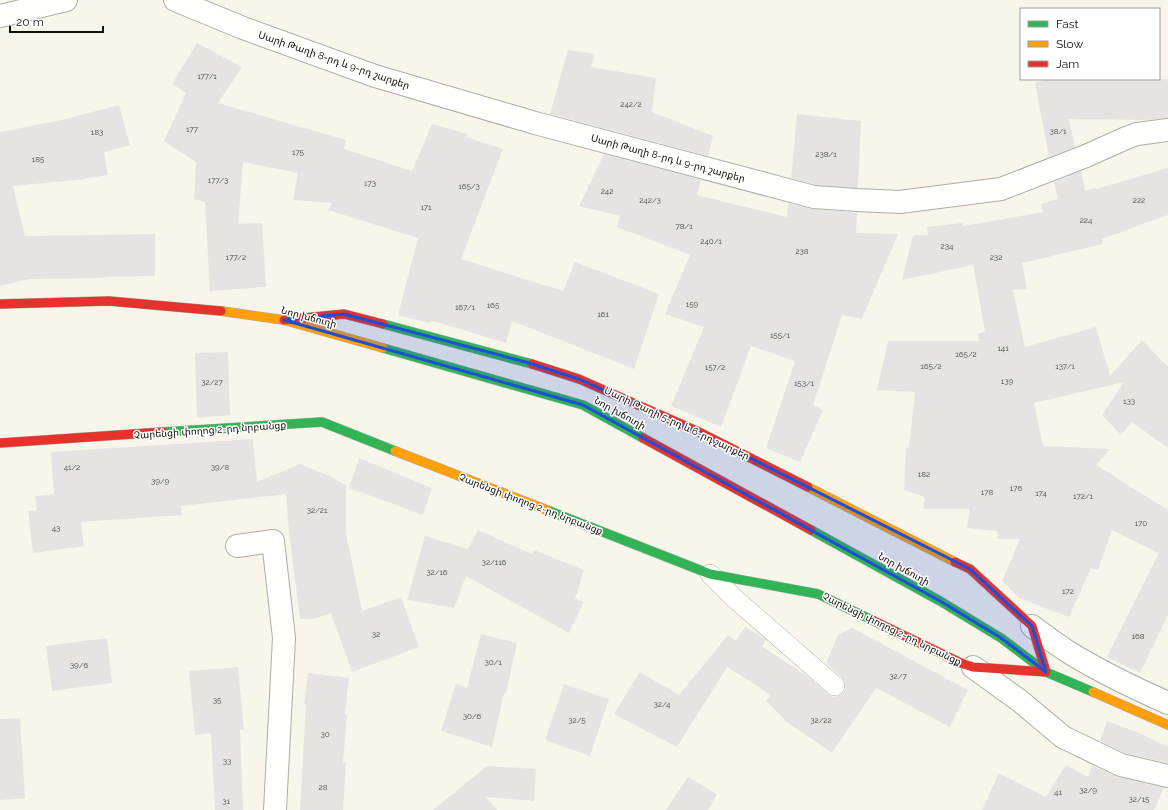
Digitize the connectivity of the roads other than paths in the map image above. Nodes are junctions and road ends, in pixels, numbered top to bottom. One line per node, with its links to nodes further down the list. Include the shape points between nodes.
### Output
1 (66, 0): 3 (street)
2 (175, 0): 4 (street, Սարի Թաղի 8-րդ և 9-րդ շարքեր, via 243,28 375,76 535,123 814,197 900,202 1001,189 1137,134)
3 (0, 16)
4 (1168, 130)
5 (0, 304): 6 (street, Նոր խճուղի, via 110,301 224,311)
6 (284, 320): 10 (street, Սարի Թաղի 5-րդ և 6-րդ շարքեր, via 344,314 526,362 579,379 697,431 970,569); 12 (street, Նոր խճուղի, via 583,405 940,601 1000,638)
7 (0, 443): 9 (street, Չարենցի փողոց 2-րդ նրբանցք, via 322,422)
8 (237, 546): 17 (street, via 272,541 284,638)
9 (710, 574): 11 (street, Չարենցի փողոց 2-րդ նրբանցք, via 818,594); 13 (lane)
10 (1032, 626): 12 (street); 14 (street, Սարի Թաղի 5-րդ և 6-րդ շարքեր, via 1069,653)
11 (973, 667): 12 (street, Չարենցի փողոց 2-րդ նրբանցք); 16 (street, via 1064,737 1121,765)
12 (1046, 672): 15 (street, Նոր խճուղի)
13 (835, 686)
14 (1168, 703)
15 (1168, 725)
16 (1168, 776)
17 (275, 810)

